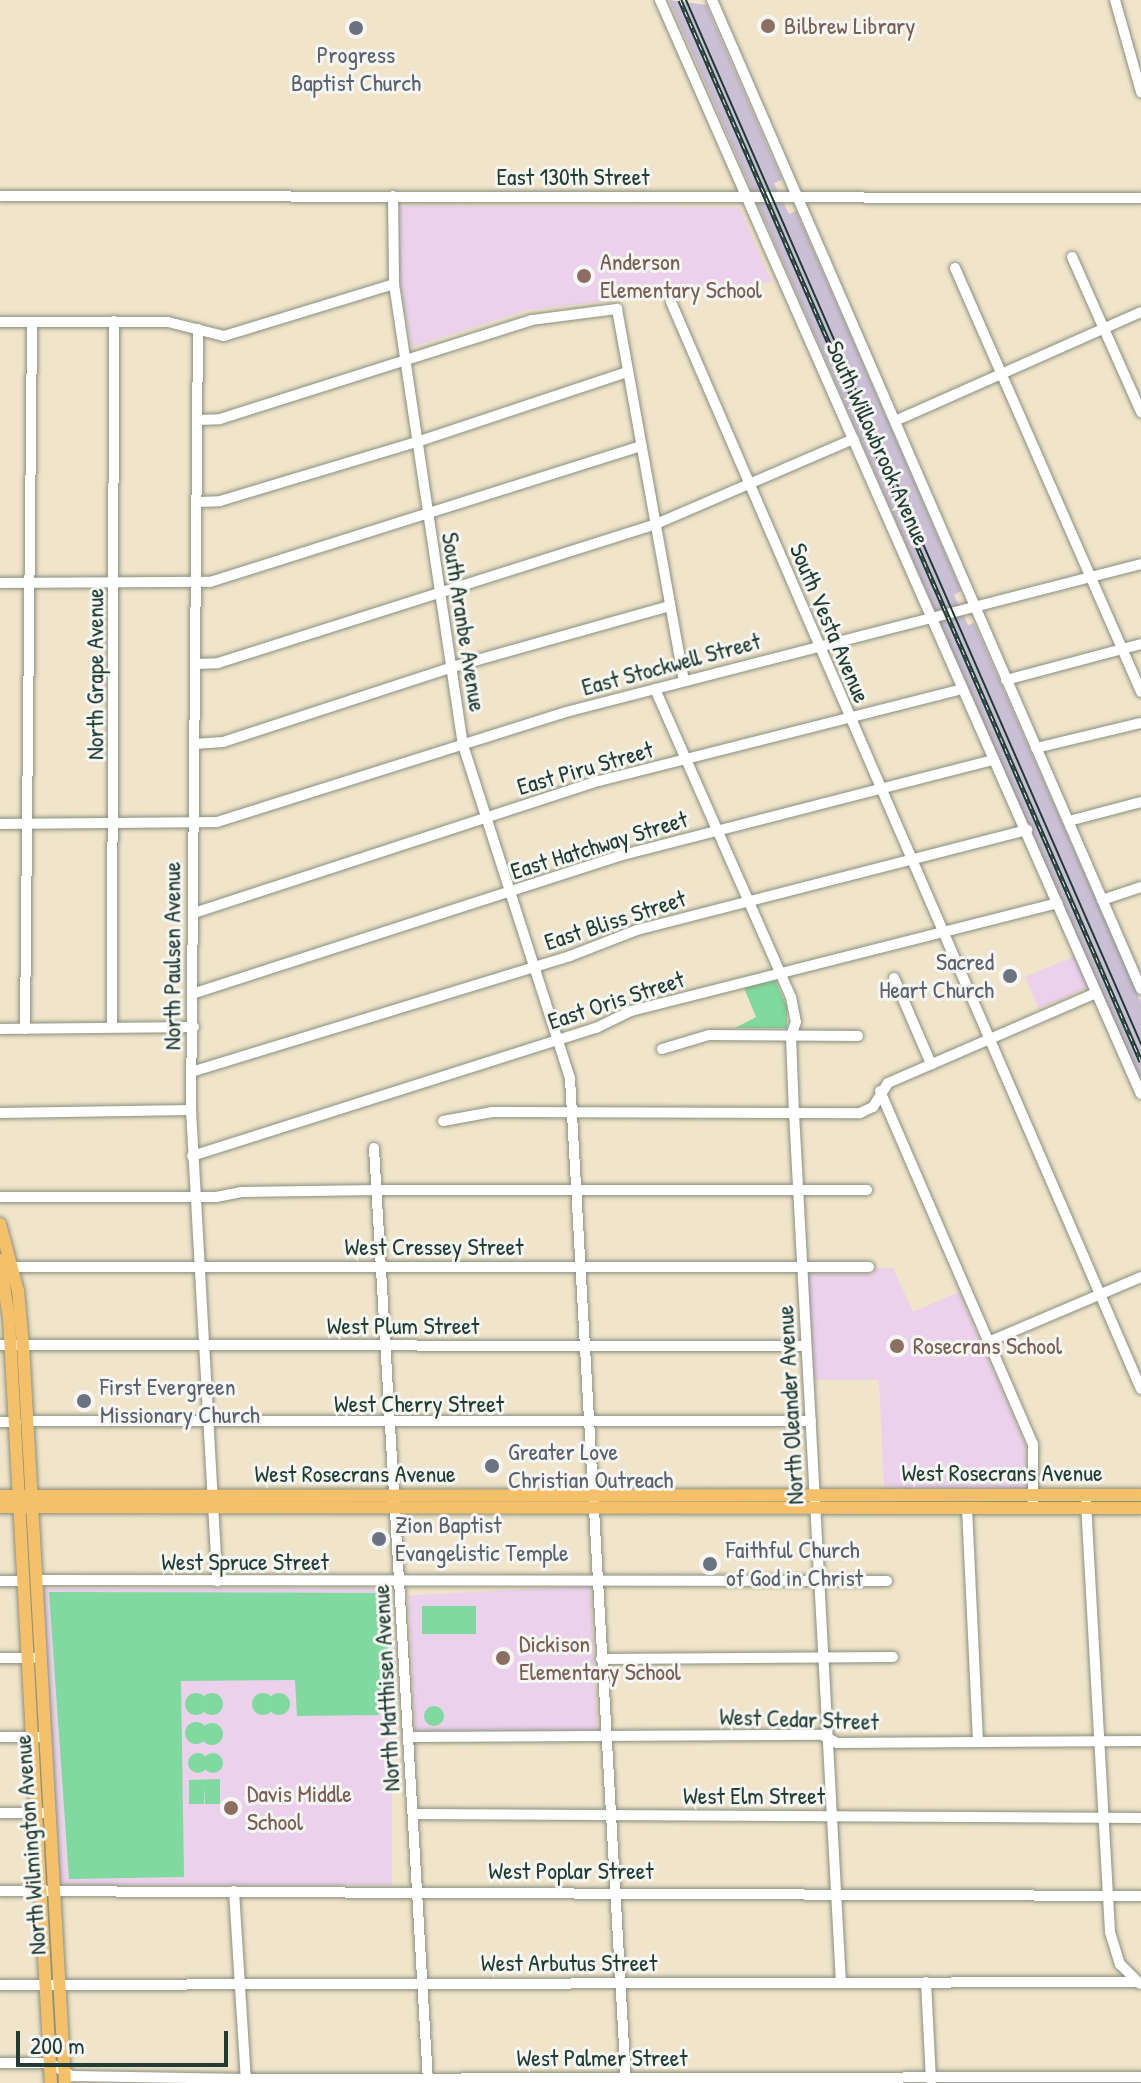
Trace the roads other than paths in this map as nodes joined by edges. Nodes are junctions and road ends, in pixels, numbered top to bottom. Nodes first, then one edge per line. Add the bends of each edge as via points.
1 (660, 0) edge
2 (712, 0) edge
3 (1115, 0) edge
4 (1141, 91) edge
5 (3, 196) edge
6 (393, 196) junction
7 (747, 197) junction
8 (798, 197) junction
9 (1141, 198) edge
10 (1072, 257) dead end
11 (955, 268) dead end
12 (394, 284) junction
13 (671, 302) dead end
14 (1141, 312) edge
15 (114, 321) junction
16 (0, 322) edge
17 (32, 322) junction
18 (198, 329) junction
19 (1104, 329) junction
20 (407, 360) junction
21 (628, 372) junction
22 (1001, 374) junction
23 (1141, 412) edge
24 (197, 420) junction
25 (895, 421) junction
26 (853, 439) junction
27 (417, 442) junction
28 (641, 446) junction
29 (749, 486) junction
30 (197, 502) junction
31 (428, 515) junction
32 (656, 524) junction
33 (1141, 564) edge
34 (1090, 577) junction
35 (196, 582) junction
36 (0, 583) edge
37 (32, 583) junction
38 (115, 583) junction
39 (438, 592) junction
40 (670, 606) junction
41 (976, 608) junction
42 (934, 618) junction
43 (1141, 644) edge
44 (818, 647) junction
45 (1124, 648) junction
46 (195, 664) junction
47 (451, 668) junction
48 (1006, 680) junction
49 (684, 681) junction
50 (655, 689) junction
51 (963, 689) junction
52 (1141, 692) edge
53 (849, 719) junction
54 (1141, 723) edge
55 (194, 744) junction
56 (463, 745) junction
57 (1036, 748) junction
58 (685, 760) junction
59 (994, 760) junction
60 (880, 789) junction
61 (1141, 802) edge
62 (487, 818) junction
63 (1069, 821) junction
64 (193, 822) junction
65 (114, 823) junction
66 (0, 824) edge
67 (30, 824) junction
68 (717, 830) junction
69 (1027, 830) junction
70 (910, 861) junction
71 (1141, 887) edge
72 (510, 893) junction
73 (1102, 900) junction
74 (748, 902) junction
75 (1058, 903) junction
76 (194, 913) junction
77 (941, 933) junction
78 (534, 967) junction
79 (779, 973) junction
80 (1138, 974) edge
81 (894, 978) dead end
82 (1141, 989) edge
83 (195, 993) junction
84 (1096, 993) junction
85 (112, 1027) junction
86 (194, 1027) junction
87 (0, 1029) edge
88 (25, 1029) junction
89 (791, 1036) junction
90 (858, 1036) dead end
91 (989, 1039) junction
92 (559, 1040) junction
93 (662, 1049) dead end
94 (931, 1064) junction
95 (191, 1072) junction
96 (880, 1091) junction
97 (1141, 1094) edge
98 (191, 1110) junction
99 (572, 1111) junction
100 (0, 1113) edge
101 (794, 1113) junction
102 (443, 1121) dead end
103 (374, 1148) dead end
104 (192, 1156) junction
105 (377, 1190) junction
106 (576, 1190) junction
107 (867, 1190) dead end
108 (798, 1191) junction
109 (195, 1196) junction
110 (0, 1197) edge
111 (0, 1224) edge
112 (4, 1265) edge
113 (381, 1267) junction
114 (580, 1267) junction
115 (803, 1267) junction
116 (869, 1267) dead end
117 (199, 1269) junction
118 (1141, 1277) edge
119 (1099, 1295) junction
120 (988, 1342) junction
121 (11, 1345) edge
122 (203, 1345) junction
123 (585, 1345) junction
124 (806, 1346) junction
125 (386, 1347) junction
126 (1141, 1389) edge
127 (811, 1421) junction
128 (0, 1422) edge
129 (22, 1422) junction
130 (209, 1423) junction
131 (589, 1423) junction
132 (390, 1425) junction
133 (1141, 1495) edge
134 (0, 1496) edge
135 (26, 1502) junction
136 (213, 1502) junction
137 (395, 1502) junction
138 (594, 1502) junction
139 (816, 1502) junction
140 (1034, 1502) junction
141 (1086, 1502) junction
142 (0, 1507) edge
143 (967, 1508) junction
144 (1141, 1508) edge
145 (0, 1581) edge
146 (29, 1581) junction
147 (217, 1581) junction
148 (597, 1581) junction
149 (819, 1581) junction
150 (887, 1581) dead end
151 (399, 1582) junction
152 (824, 1657) junction
153 (893, 1657) dead end
154 (0, 1658) edge
155 (26, 1658) junction
156 (40, 1658) junction
157 (601, 1659) junction
158 (606, 1736) junction
159 (0, 1737) edge
160 (30, 1737) junction
161 (45, 1737) junction
162 (408, 1737) junction
163 (828, 1738) junction
164 (978, 1741) junction
165 (1141, 1741) edge
166 (1099, 1742) junction
167 (0, 1813) edge
168 (34, 1813) junction
169 (49, 1813) junction
170 (413, 1814) junction
171 (833, 1814) junction
172 (610, 1815) junction
173 (1104, 1818) junction
174 (1141, 1818) edge
175 (40, 1890) junction
176 (55, 1890) junction
177 (0, 1891) edge
178 (234, 1891) junction
179 (417, 1891) junction
180 (614, 1891) junction
181 (837, 1893) junction
182 (1107, 1896) junction
183 (1141, 1896) edge
184 (926, 1982) junction
185 (620, 1983) junction
186 (841, 1983) junction
187 (1140, 1983) edge
188 (240, 1984) junction
189 (423, 1984) junction
190 (0, 1985) edge
191 (45, 1985) junction
192 (61, 1985) junction
193 (0, 2063) edge
194 (50, 2063) junction
195 (1141, 2077) edge
196 (65, 2078) edge
197 (931, 2080) edge
198 (246, 2081) edge
199 (428, 2081) edge
200 (626, 2081) edge
201 (51, 2083) edge

1 - 7 street, South Willowbrook Avenue
2 - 8 street, South Willowbrook Avenue
3 - 4 street
5 - 6 street, East 130th Street
6 - 7 street, East 130th Street
6 - 12 street, South Aranbe Avenue
7 - 8 street, East 130th Street
7 - 26 street, South Willowbrook Avenue
8 - 9 street, East 130th Street
8 - 25 street, South Willowbrook Avenue
10 - 19 street
11 - 22 street
12 - 18 street via 224,336
12 - 20 street, South Aranbe Avenue
13 - 29 street, South Vesta Avenue
14 - 19 street
15 - 17 street
15 - 18 street via 168,322
15 - 38 street, North Grape Avenue
16 - 17 street
17 - 37 street
18 - 24 street, North Paulsen Avenue
19 - 22 street
19 - 23 street
20 - 21 street via 532,320 617,309
20 - 24 street via 220,419
20 - 27 street, South Aranbe Avenue
21 - 27 street
21 - 28 street
22 - 25 street
22 - 34 street
24 - 30 street, North Paulsen Avenue
25 - 41 street, South Willowbrook Avenue
26 - 29 street
26 - 42 street, South Willowbrook Avenue
27 - 30 street via 220,501
27 - 31 street, South Aranbe Avenue
28 - 31 street
28 - 32 street
29 - 32 street
29 - 44 street, South Vesta Avenue
30 - 35 street, North Paulsen Avenue
31 - 35 street via 220,580
31 - 39 street, South Aranbe Avenue
32 - 39 street
32 - 40 street
33 - 34 street, East Stockwell Street
34 - 41 street, East Stockwell Street
34 - 45 street
35 - 38 street
35 - 46 street, North Paulsen Avenue
36 - 37 street
37 - 38 street
37 - 67 street
38 - 65 street, North Grape Avenue
39 - 46 street via 218,663
39 - 47 street, South Aranbe Avenue
40 - 47 street
40 - 49 street
41 - 42 street, East Stockwell Street
41 - 48 street, South Willowbrook Avenue
42 - 44 street, East Stockwell Street
42 - 51 street, South Willowbrook Avenue
43 - 45 street
44 - 49 street, East Stockwell Street
44 - 53 street, South Vesta Avenue
45 - 48 street
45 - 52 street
46 - 55 street, North Paulsen Avenue
47 - 55 street via 223,742
47 - 56 street, South Aranbe Avenue
48 - 57 street, South Willowbrook Avenue
49 - 50 street, East Stockwell Street
50 - 56 street, East Stockwell Street
50 - 58 street, North Oleander Avenue
51 - 53 street, East Piru Street
51 - 59 street, South Willowbrook Avenue
53 - 58 street, East Piru Street
53 - 60 street, South Vesta Avenue
54 - 57 street
55 - 64 street, North Paulsen Avenue
56 - 62 street, South Aranbe Avenue
56 - 64 street, East Stockwell Street via 217,822
57 - 63 street, South Willowbrook Avenue
58 - 62 street, East Piru Street
58 - 68 street, North Oleander Avenue
59 - 60 street, East Hatchway Street
59 - 69 street, South Willowbrook Avenue
60 - 68 street, East Hatchway Street
60 - 70 street, South Vesta Avenue
61 - 63 street
62 - 72 street, South Aranbe Avenue
62 - 76 street, East Piru Street
63 - 73 street, South Willowbrook Avenue
64 - 65 street, East Stockwell Street
64 - 76 street, North Paulsen Avenue
65 - 67 street, East Stockwell Street
65 - 85 street, North Grape Avenue
66 - 67 street, East Stockwell Street
67 - 88 street
68 - 72 street, East Hatchway Street
68 - 74 street, North Oleander Avenue
69 - 70 street, East Bliss Street
69 - 75 street, South Willowbrook Avenue
70 - 74 street, East Bliss Street
70 - 77 street, South Vesta Avenue
71 - 73 street
72 - 78 street, South Aranbe Avenue
72 - 83 street, East Hatchway Street
73 - 80 street, South Willowbrook Avenue
74 - 78 street, East Bliss Street via 637,930
74 - 79 street, North Oleander Avenue
75 - 77 street, East Oris Street
75 - 84 street, South Willowbrook Avenue
76 - 83 street, North Paulsen Avenue
77 - 79 street, East Oris Street
77 - 91 street, South Vesta Avenue
78 - 92 street, South Aranbe Avenue
78 - 95 street, East Bliss Street
79 - 89 street, North Oleander Avenue via 793,1008
79 - 92 street, East Oris Street via 631,1011
80 - 82 street, South Willowbrook Avenue
81 - 94 street
83 - 86 street, North Paulsen Avenue
84 - 91 street
84 - 97 street, South Willowbrook Avenue
85 - 86 street
85 - 88 street
86 - 95 street, North Paulsen Avenue
87 - 88 street
89 - 90 street
89 - 93 street via 709,1035
89 - 101 street, North Oleander Avenue
91 - 94 street
91 - 119 street, South Vesta Avenue
92 - 99 street, South Aranbe Avenue
92 - 104 street, East Oris Street
94 - 96 street
95 - 98 street, North Paulsen Avenue
96 - 101 street via 867,1111
96 - 120 street
98 - 100 street
98 - 104 street, North Paulsen Avenue
99 - 101 street
99 - 102 street via 474,1113
99 - 106 street, South Aranbe Avenue
101 - 108 street, North Oleander Avenue
103 - 105 street, North Matthisen Avenue
104 - 109 street, North Paulsen Avenue
105 - 106 street
105 - 109 street
105 - 113 street, North Matthisen Avenue
106 - 108 street
106 - 114 street, South Aranbe Avenue
107 - 108 street
108 - 115 street, North Oleander Avenue
109 - 110 street
109 - 117 street, North Paulsen Avenue
111 - 112 main road, North Wilmington Avenue
112 - 117 street, West Cressey Street
112 - 121 main road, North Wilmington Avenue
113 - 114 street, West Cressey Street
113 - 117 street, West Cressey Street
113 - 125 street, North Matthisen Avenue
114 - 115 street, West Cressey Street
114 - 123 street, South Aranbe Avenue
115 - 116 street, West Cressey Street
115 - 124 street, North Oleander Avenue
117 - 122 street, North Paulsen Avenue
118 - 119 street
119 - 120 street
119 - 126 street, South Vesta Avenue
120 - 140 street via 1033,1444
121 - 122 street, West Plum Street
121 - 129 main road, North Wilmington Avenue
122 - 125 street, West Plum Street
122 - 130 street, North Paulsen Avenue
123 - 124 street, West Plum Street
123 - 125 street, West Plum Street
123 - 131 street, South Aranbe Avenue
124 - 127 street, North Oleander Avenue
125 - 132 street, North Matthisen Avenue
127 - 131 street, West Cherry Street
127 - 139 street, North Oleander Avenue
128 - 129 street, West Cherry Street
129 - 130 street, West Cherry Street
129 - 135 main road, North Wilmington Avenue
130 - 132 street, West Cherry Street
130 - 136 street, North Paulsen Avenue
131 - 132 street, West Cherry Street
131 - 138 street, South Aranbe Avenue
132 - 137 street, North Matthisen Avenue
133 - 141 main road, West Rosecrans Avenue
134 - 135 main road, West Rosecrans Avenue
135 - 136 main road, West Rosecrans Avenue
135 - 142 main road, West Rosecrans Avenue
135 - 146 main road, North Wilmington Avenue
136 - 137 main road, West Rosecrans Avenue
136 - 147 street, North Paulsen Avenue
137 - 138 main road, West Rosecrans Avenue
137 - 151 street, North Matthisen Avenue
138 - 139 main road, West Rosecrans Avenue
138 - 148 street, South Aranbe Avenue
139 - 140 main road, West Rosecrans Avenue
139 - 143 main road, West Rosecrans Avenue
139 - 149 street, North Oleander Avenue
140 - 141 main road, West Rosecrans Avenue
140 - 143 main road, West Rosecrans Avenue
141 - 144 main road, West Rosecrans Avenue
141 - 166 street
143 - 164 street
145 - 146 street, West Spruce Street
146 - 147 street, West Spruce Street
146 - 155 main road, North Wilmington Avenue
146 - 156 main road, North Wilmington Avenue
147 - 151 street, West Spruce Street
148 - 149 street, West Spruce Street
148 - 151 street, West Spruce Street
148 - 157 street, South Aranbe Avenue
149 - 150 street, West Spruce Street
149 - 152 street, North Oleander Avenue
151 - 162 street, North Matthisen Avenue
152 - 153 street
152 - 157 street
152 - 163 street, North Oleander Avenue
154 - 155 street
155 - 156 street
155 - 160 main road, North Wilmington Avenue
156 - 161 main road, North Wilmington Avenue
157 - 158 street
158 - 162 street, West Cedar Street
158 - 163 street, West Cedar Street
158 - 172 street
159 - 160 street
160 - 161 street
160 - 168 main road, North Wilmington Avenue
161 - 169 main road, North Wilmington Avenue
162 - 170 street, North Matthisen Avenue
163 - 164 street, West Cedar Street via 837,1743
163 - 171 street, North Oleander Avenue
164 - 166 street, West Cedar Street
165 - 166 street, West Cedar Street
166 - 173 street
167 - 168 street
168 - 169 street
168 - 175 main road, North Wilmington Avenue
169 - 176 main road, North Wilmington Avenue
170 - 172 street, West Elm Street
170 - 179 street, North Matthisen Avenue
171 - 172 street, West Elm Street
171 - 173 street, West Elm Street via 842,1820
171 - 181 street, North Oleander Avenue
172 - 180 street
173 - 174 street, West Elm Street
173 - 182 street
175 - 176 street, West Poplar Street
175 - 177 street, West Poplar Street
175 - 191 main road, North Wilmington Avenue
176 - 178 street, West Poplar Street
176 - 192 main road, North Wilmington Avenue
178 - 179 street, West Poplar Street
178 - 188 street
179 - 180 street, West Poplar Street
179 - 189 street, North Matthisen Avenue
180 - 181 street, West Poplar Street
180 - 185 street
181 - 182 street, West Poplar Street
181 - 186 street, North Oleander Avenue
182 - 183 street, West Poplar Street
182 - 187 street via 1111,1944 1120,1964
184 - 186 street, West Arbutus Street
184 - 187 street, West Arbutus Street
184 - 197 street
185 - 186 street, West Arbutus Street
185 - 189 street, West Arbutus Street
185 - 200 street
188 - 189 street, West Arbutus Street
188 - 192 street, West Arbutus Street
188 - 198 street
189 - 199 street, North Matthisen Avenue
190 - 191 street, West Arbutus Street
191 - 192 street, West Arbutus Street
191 - 194 main road, North Wilmington Avenue
192 - 196 main road, North Wilmington Avenue
193 - 194 street
194 - 196 street
194 - 201 main road, North Wilmington Avenue
195 - 197 street, West Palmer Street
196 - 198 street, West Palmer Street
197 - 200 street, West Palmer Street
198 - 199 street, West Palmer Street
199 - 200 street, West Palmer Street

